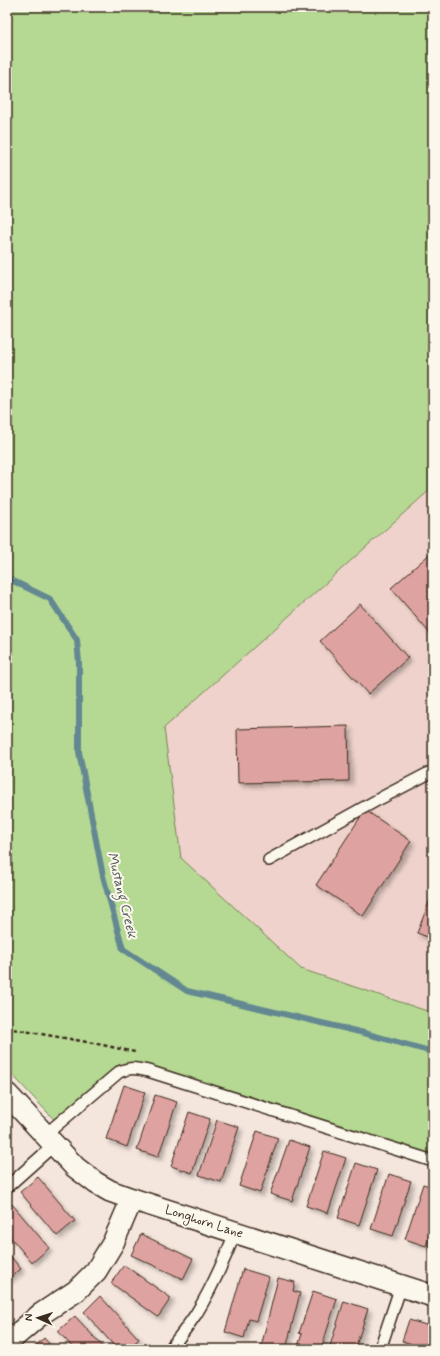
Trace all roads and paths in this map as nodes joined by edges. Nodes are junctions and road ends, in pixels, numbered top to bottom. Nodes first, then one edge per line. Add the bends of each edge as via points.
1 (433, 771) edge
2 (269, 860) dead end
3 (7, 1094) edge
4 (49, 1140) junction
5 (433, 1161) edge
6 (7, 1187) edge
7 (132, 1199) junction
8 (235, 1232) junction
9 (401, 1286) junction
10 (433, 1296) edge
11 (7, 1343) edge
12 (170, 1349) edge
13 (380, 1349) edge

1 - 2 lane
3 - 4 street, Longhorn Lane
4 - 5 lane via 119,1072 128,1068 156,1073
4 - 6 lane
4 - 7 street, Longhorn Lane via 90,1179
7 - 8 street, Longhorn Lane
7 - 11 street via 113,1243 96,1270 76,1291 41,1314
8 - 9 street, Longhorn Lane
8 - 12 lane via 208,1293
9 - 10 street, Longhorn Lane
9 - 13 lane

